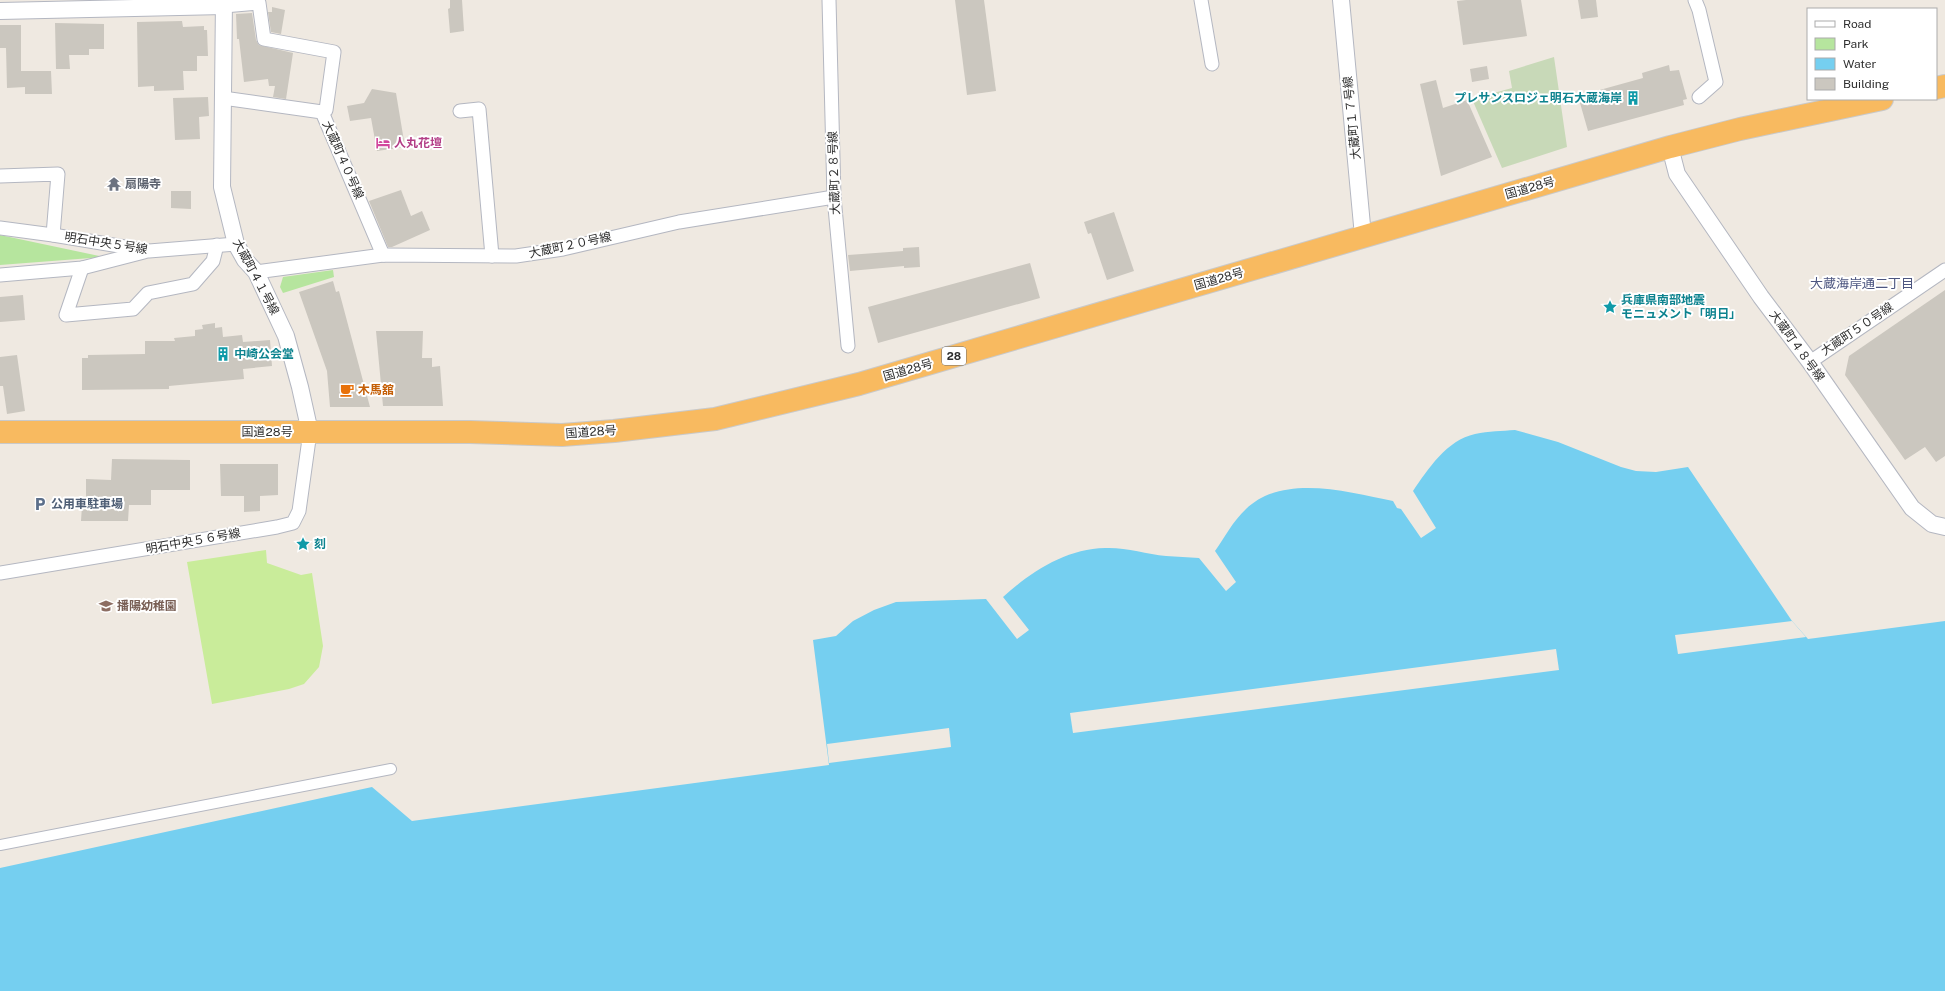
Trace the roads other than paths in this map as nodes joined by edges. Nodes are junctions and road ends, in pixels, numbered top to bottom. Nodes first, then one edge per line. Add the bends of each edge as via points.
1 (829, 0) edge
2 (1201, 0) edge
3 (1341, 0) edge
4 (1695, 0) edge
5 (224, 3) edge
6 (0, 11) edge
7 (1212, 64) dead end
8 (1699, 97) dead end
9 (223, 98) junction
10 (1877, 100) edge
11 (460, 111) dead end
12 (322, 112) junction
13 (1670, 147) junction
14 (0, 176) edge
15 (834, 197) junction
16 (0, 228) edge
17 (53, 235) junction
18 (1363, 236) junction
19 (236, 244) junction
20 (217, 245) junction
21 (149, 251) junction
22 (383, 255) junction
23 (492, 256) junction
24 (82, 268) junction
25 (1945, 270) edge
26 (256, 272) junction
27 (0, 275) edge
28 (848, 346) dead end
29 (1810, 362) junction
30 (0, 432) edge
31 (310, 432) junction
32 (1945, 527) edge
33 (0, 573) edge
34 (391, 769) dead end
35 (0, 845) edge

1 - 15 street, 大蔵町２８号線
2 - 7 street
3 - 18 street, 大蔵町１７号線
4 - 8 street via 1716,82
5 - 6 street
5 - 9 street, 大蔵町４１号線
5 - 12 street via 259,3 264,40 334,52 326,110
9 - 12 street, 大蔵町４０号線
9 - 19 street, 大蔵町４１号線 via 222,187
10 - 13 highway, 国道28号 / 28 via 1740,129
11 - 23 street via 479,109
12 - 22 street, 大蔵町４０号線
13 - 18 highway, 国道28号 / 28
13 - 29 street, 大蔵町４８号線 via 1677,174 1761,297
14 - 17 street via 58,174
15 - 23 street, 大蔵町２０号線 via 679,222 564,249 516,256
15 - 28 street, 大蔵町２８号線
16 - 17 street, 明石中央５号線
17 - 21 street, 明石中央５号線
18 - 31 highway, 国道28号 / 28 via 867,382 715,419 562,435
19 - 20 street, 明石中央５号線
19 - 26 street, 大蔵町４１号線
20 - 21 street, 明石中央５号線
20 - 24 street via 213,261 193,284 148,293 133,309 66,315
21 - 24 street
22 - 23 street, 大蔵町２０号線
22 - 26 street, 大蔵町２０号線
24 - 27 street
25 - 29 street, 大蔵町５０号線
26 - 31 street, 大蔵町４１号線 via 286,336
29 - 32 street, 大蔵町４８号線 via 1912,508 1932,524
30 - 31 highway, 国道28号 / 28
31 - 33 street, 明石中央５６号線 via 299,511 293,523
34 - 35 street

